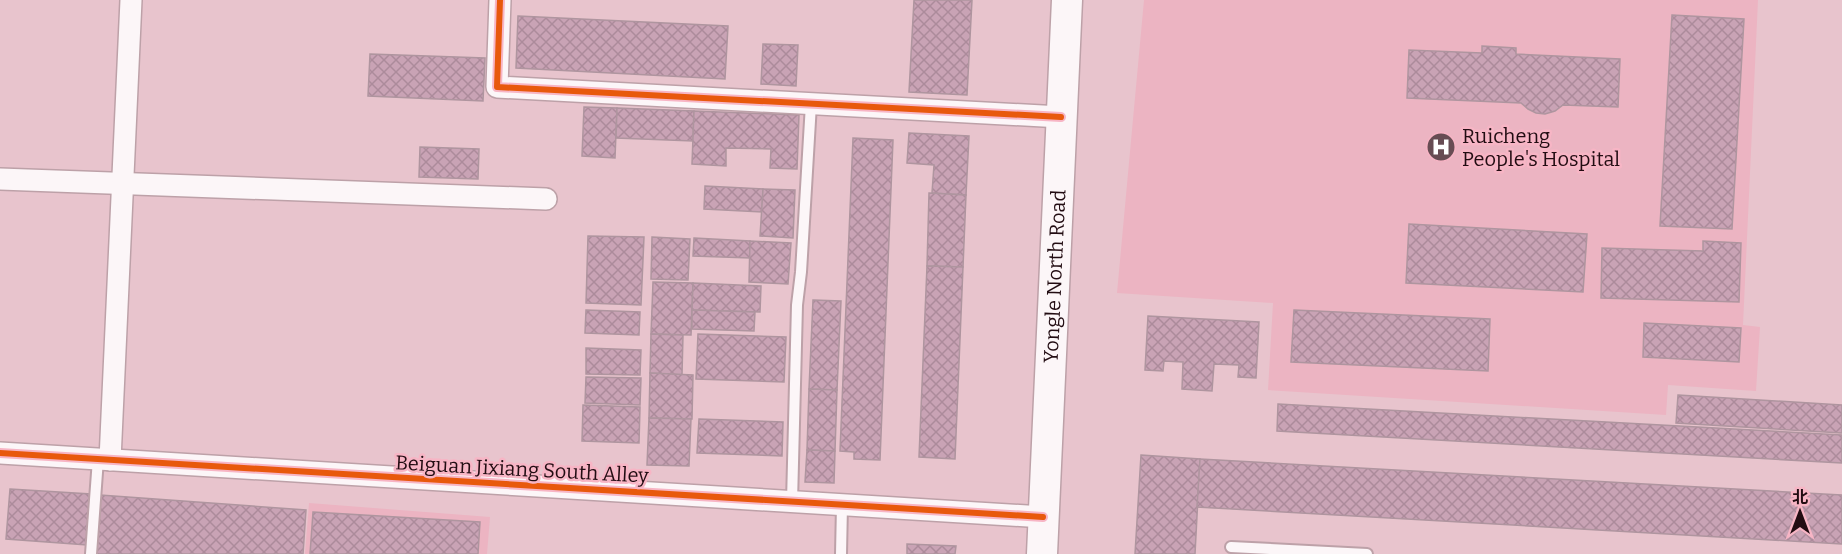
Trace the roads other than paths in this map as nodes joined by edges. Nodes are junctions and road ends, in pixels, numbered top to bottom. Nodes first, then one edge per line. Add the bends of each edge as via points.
1 (131, 0) edge
2 (500, 0) edge
3 (1067, 0) edge
4 (811, 104) junction
5 (1061, 117) junction
6 (0, 179) edge
7 (123, 183) junction
8 (546, 199) dead end
9 (0, 453) edge
10 (104, 460) junction
11 (792, 502) junction
12 (842, 505) junction
13 (1043, 517) junction
14 (1231, 546) dead end
15 (91, 554) edge
16 (841, 554) edge
17 (1042, 554) edge
18 (1367, 554) edge

1 - 7 street
2 - 4 street via 497,87
3 - 5 main road, Yongle North Road
4 - 5 street
4 - 11 lane via 797,305
5 - 13 main road, Yongle North Road
6 - 7 street
7 - 8 street
7 - 10 street
9 - 10 street, Beiguan Jixiang South Alley
10 - 11 street, Beiguan Jixiang South Alley
10 - 15 lane
11 - 12 street, Beiguan Jixiang South Alley
12 - 13 street, Beiguan Jixiang South Alley
12 - 16 lane
13 - 17 main road, Yongle North Road
14 - 18 lane

